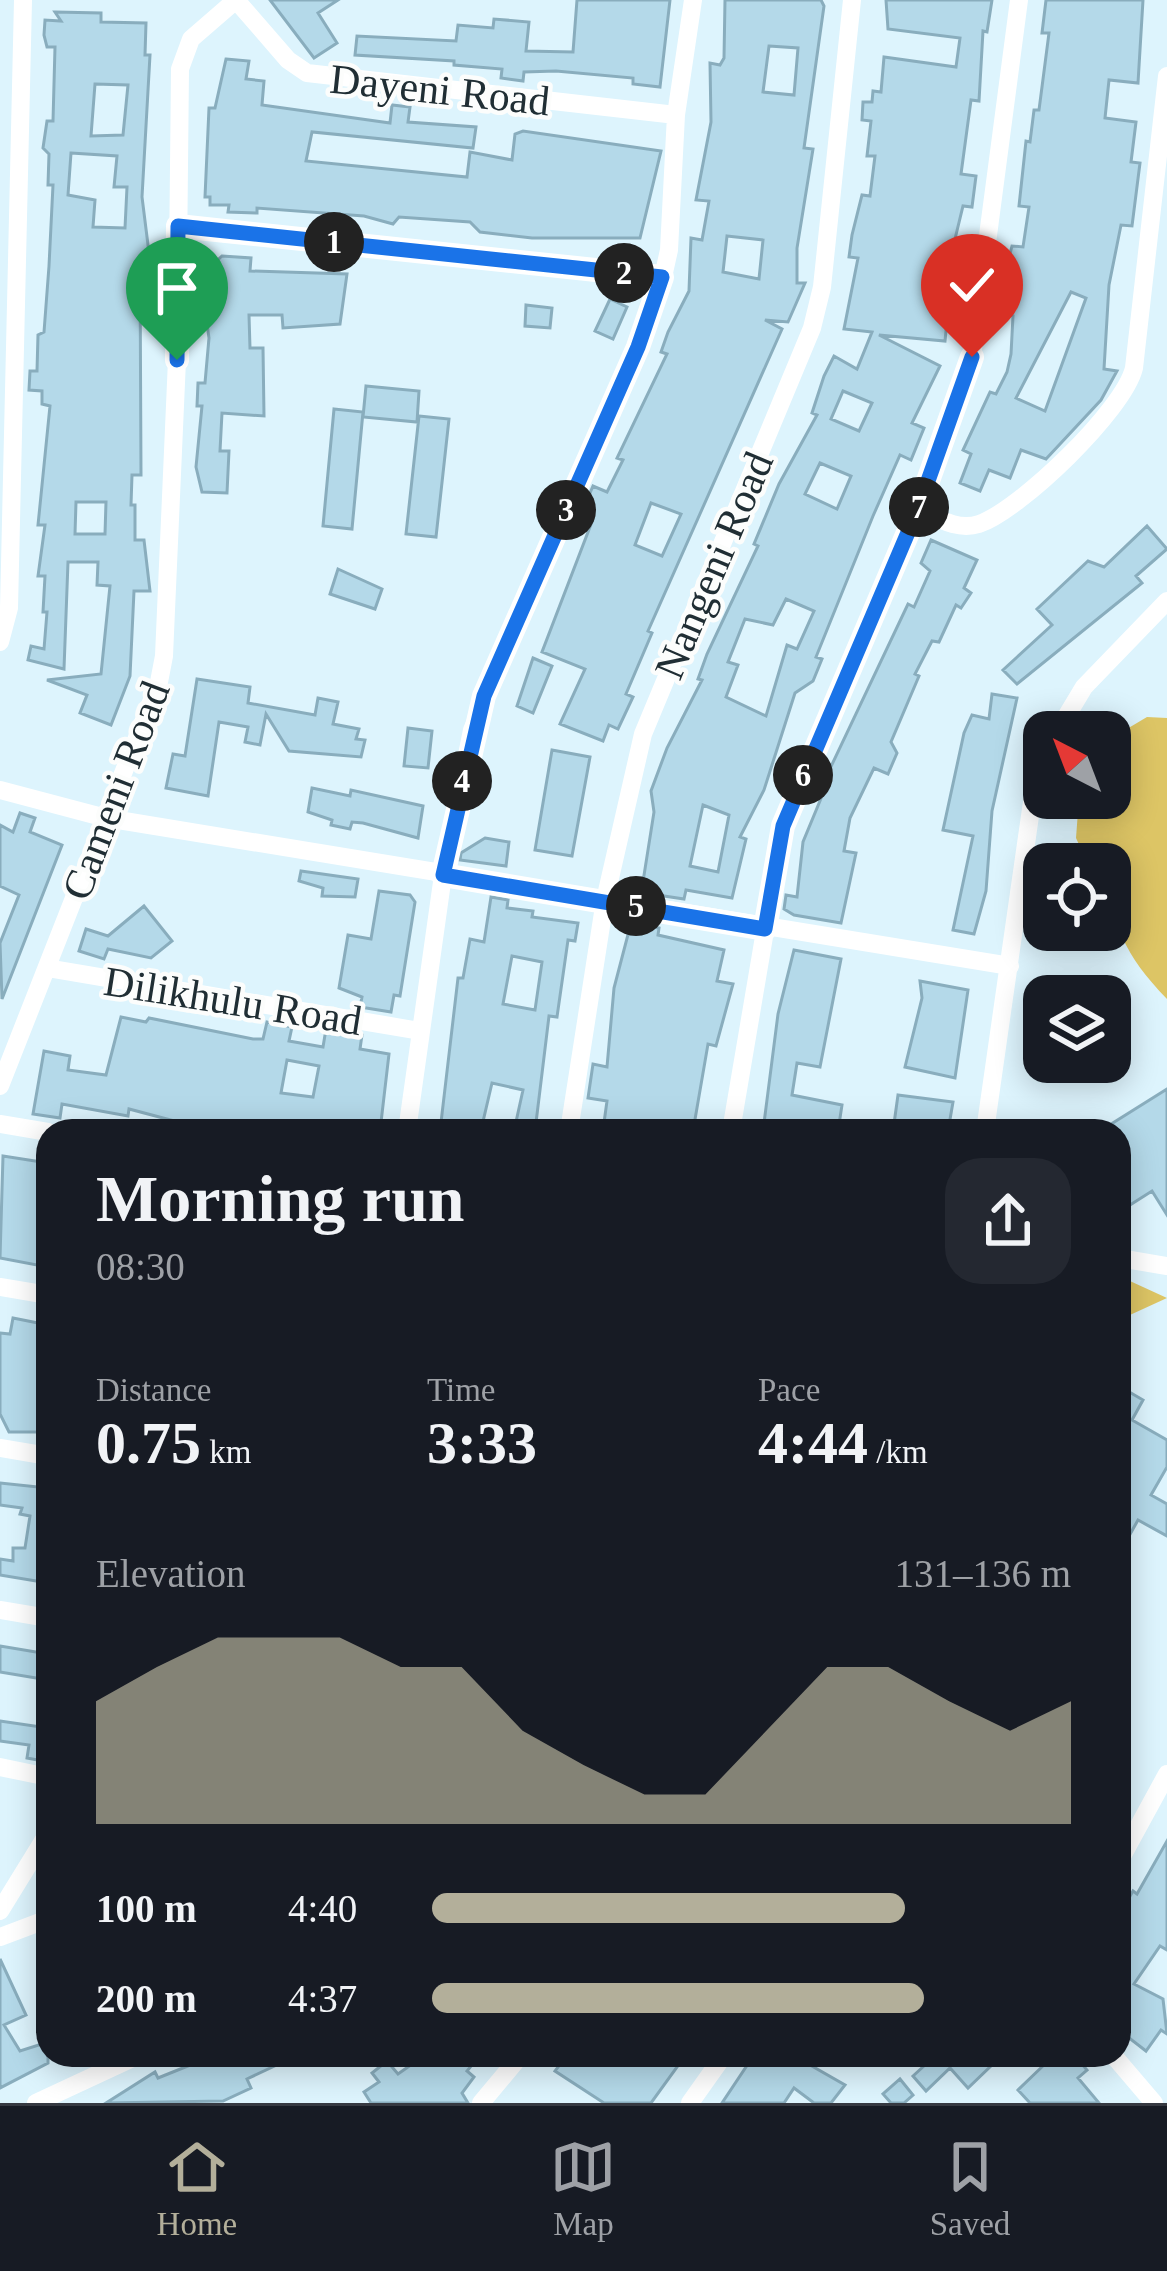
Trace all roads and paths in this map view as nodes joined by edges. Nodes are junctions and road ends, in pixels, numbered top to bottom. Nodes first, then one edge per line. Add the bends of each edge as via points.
1 (22, 0) edge
2 (236, 0) edge
3 (693, 0) edge
4 (853, 0) edge
5 (1018, 0) edge
6 (1167, 76) edge
7 (676, 115) junction
8 (178, 226) junction
9 (662, 277) junction
10 (918, 509) junction
11 (1167, 601) edge
12 (0, 642) edge
13 (1070, 711) edge
14 (0, 790) edge
15 (106, 818) junction
16 (1030, 819) edge
17 (443, 875) junction
18 (605, 900) junction
19 (765, 929) junction
20 (1010, 966) junction
21 (47, 968) junction
22 (419, 1030) junction
23 (0, 1086) edge
24 (408, 1119) edge
25 (571, 1119) edge
26 (733, 1119) edge
27 (987, 1119) edge
28 (0, 1124) edge
29 (36, 1130) edge
30 (1131, 1260) edge
31 (1167, 1267) edge
32 (0, 1287) edge
33 (36, 1293) edge
34 (0, 1448) edge
35 (36, 1454) edge
36 (0, 1610) edge
37 (36, 1616) edge
38 (0, 1767) edge
39 (36, 1774) edge
40 (1167, 1774) edge
41 (1131, 1840) edge
42 (36, 1852) edge
43 (0, 1911) edge
44 (36, 1924) edge
45 (0, 1937) edge
46 (114, 2067) edge
47 (511, 2067) edge
48 (716, 2067) edge
49 (1124, 2067) edge
50 (1167, 2091) edge
51 (35, 2103) edge
52 (481, 2103) edge
53 (690, 2103) edge
54 (1157, 2103) edge

1 - 12 street via 9,608
2 - 7 street, Dayeni Road via 307,74
2 - 8 street, Cameni Road via 184,53
3 - 7 street
4 - 18 street, Nangeni Road via 812,328 643,734
5 - 10 street via 972,357
6 - 10 street via 1126,394 1003,511 957,527
7 - 9 street
8 - 9 street
8 - 15 street, Cameni Road via 167,636 159,682
9 - 17 street via 484,696
10 - 19 street via 783,826
11 - 13 street
14 - 15 street
15 - 17 street
15 - 21 street, Cameni Road
16 - 20 street
17 - 18 street
17 - 22 street
18 - 19 street
18 - 25 street, Nangeni Road
19 - 20 street
19 - 26 street
20 - 27 street
21 - 22 street, Dilikhulu Road
21 - 23 street, Cameni Road
22 - 24 street
28 - 29 street
30 - 31 street
32 - 33 street
34 - 35 street
36 - 37 street
38 - 39 street
40 - 41 street
42 - 43 street
44 - 45 street
46 - 51 street
47 - 52 street
48 - 53 street
49 - 54 street
50 - 54 street

